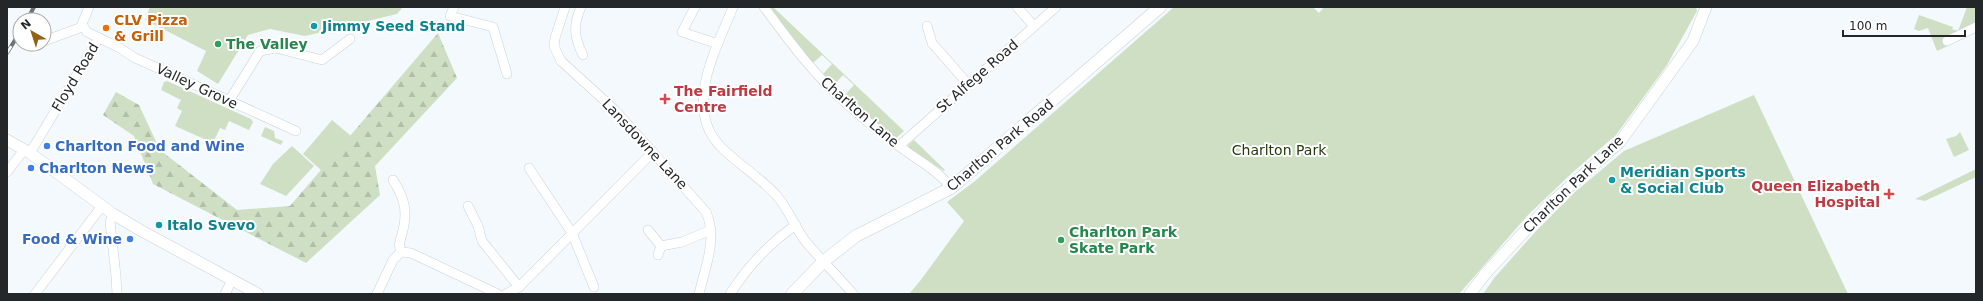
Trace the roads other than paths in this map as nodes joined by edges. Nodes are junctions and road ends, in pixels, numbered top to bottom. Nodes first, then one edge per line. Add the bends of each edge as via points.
1 (89, 7) edge
2 (454, 7) edge
3 (565, 7) edge
4 (581, 7) edge
5 (695, 7) edge
6 (733, 7) edge
7 (764, 7) edge
8 (1017, 7) edge
9 (1056, 7) edge
10 (1160, 7) edge
11 (1706, 7) edge
12 (927, 26) dead end
13 (1034, 26) junction
14 (82, 27) junction
15 (1976, 27) edge
16 (52, 38) edge
17 (99, 38) junction
18 (350, 39) dead end
19 (1947, 41) dead end
20 (718, 44) junction
21 (583, 55) dead end
22 (507, 74) dead end
23 (968, 84) junction
24 (230, 101) junction
25 (296, 132) dead end
26 (7, 140) edge
27 (899, 146) junction
28 (27, 152) junction
29 (653, 152) junction
30 (529, 168) dead end
31 (7, 172) edge
32 (393, 180) dead end
33 (951, 188) junction
34 (102, 206) junction
35 (468, 206) dead end
36 (113, 214) junction
37 (796, 225) junction
38 (648, 230) dead end
39 (711, 230) junction
40 (572, 233) junction
41 (661, 246) junction
42 (400, 252) junction
43 (658, 255) dead end
44 (824, 261) junction
45 (232, 280) junction
46 (519, 287) junction
47 (594, 287) dead end
48 (35, 294) edge
49 (117, 294) edge
50 (225, 294) edge
51 (258, 294) edge
52 (377, 294) edge
53 (498, 294) edge
54 (506, 294) edge
55 (699, 294) edge
56 (730, 294) edge
57 (792, 294) edge
58 (853, 294) edge
59 (1470, 294) edge

1 - 14 street, Floyd Road
2 - 22 street via 450,16 492,27
3 - 29 street, Lansdowne Lane via 554,38 561,61 615,110
4 - 21 street via 574,29
5 - 20 street via 682,32
6 - 20 street
7 - 27 street, Charlton Lane via 814,71 846,104
8 - 13 street
9 - 13 street, St Alfege Road
10 - 33 main road, Charlton Park Road
11 - 59 street, Charlton Park Lane via 1696,37 1620,142 1550,204 1485,274
12 - 23 street via 932,43
13 - 23 street, St Alfege Road
14 - 16 street
14 - 17 street, Floyd Road
15 - 19 street
17 - 24 street, Valley Grove via 133,57
17 - 28 street, Floyd Road
18 - 24 street via 322,60 276,48 260,51
20 - 37 street via 703,94 707,128 722,149 777,196
23 - 27 street, St Alfege Road
24 - 25 street, Valley Grove
26 - 28 street
27 - 33 street, Charlton Lane via 941,175
28 - 31 street, Floyd Road
28 - 34 street
29 - 39 street, Lansdowne Lane via 702,205
29 - 40 street
30 - 40 street
32 - 42 street via 405,201 402,234 398,244
33 - 44 main road, Charlton Park Road via 870,227
34 - 36 street
34 - 48 street
35 - 46 street via 482,241
36 - 45 street
36 - 49 street via 110,222
37 - 44 street via 806,242
37 - 56 street via 756,257
38 - 41 street
39 - 41 street via 682,242
39 - 55 street, Lansdowne Lane via 710,247
40 - 46 street
40 - 47 street
41 - 43 street
42 - 52 street via 393,260
42 - 53 street via 411,253
44 - 57 main road, Charlton Park Road
44 - 58 street
45 - 50 street
45 - 51 street
46 - 54 street

